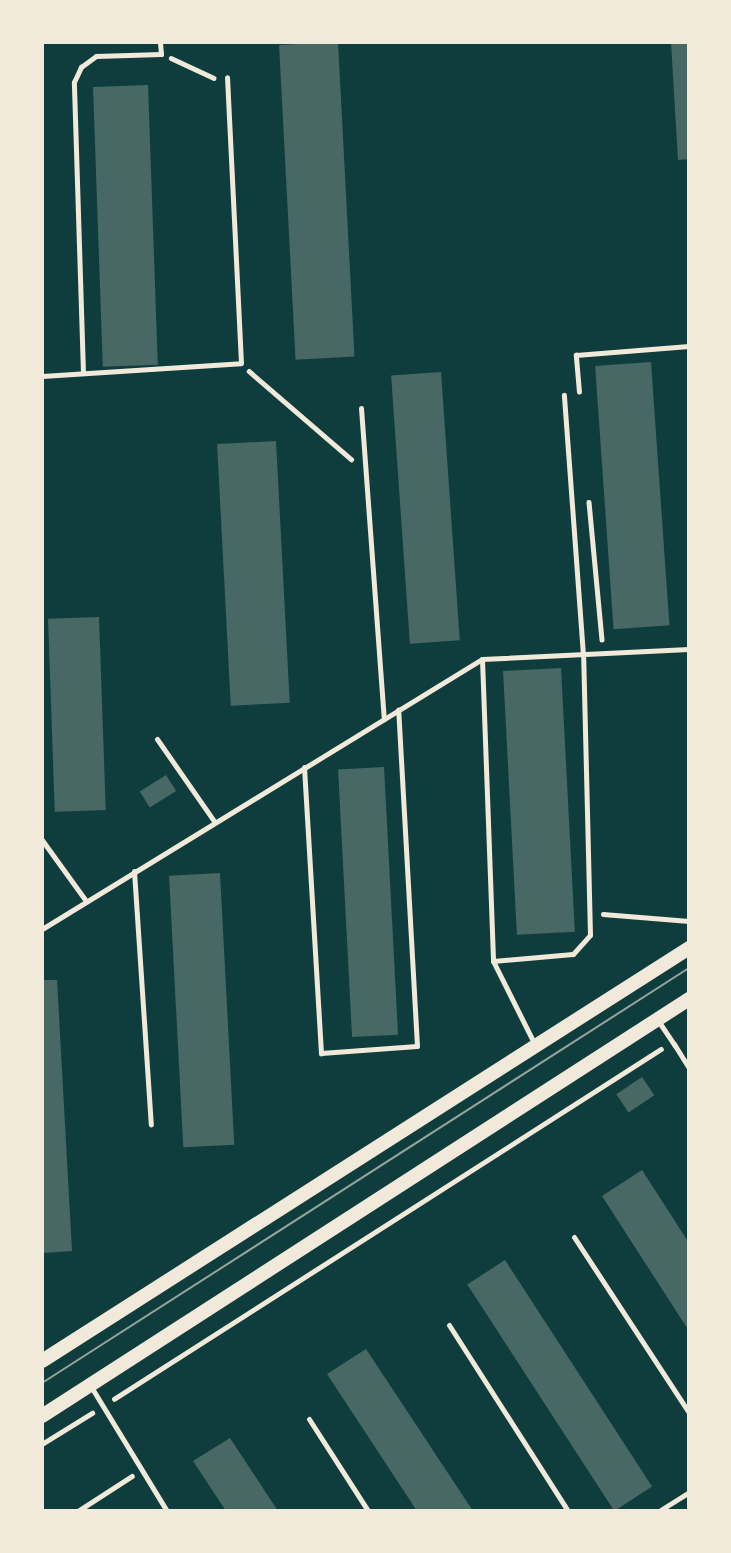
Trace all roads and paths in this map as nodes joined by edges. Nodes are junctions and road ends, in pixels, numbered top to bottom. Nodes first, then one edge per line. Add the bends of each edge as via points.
1 (160, 42) edge
2 (161, 54) junction
3 (227, 80) joint
4 (689, 346) edge
5 (240, 363) junction
6 (83, 373) junction
7 (42, 376) edge
8 (564, 395) dead end
9 (580, 396) dead end
10 (361, 408) dead end
11 (365, 471) junction
12 (588, 491) dead end
13 (689, 649) edge
14 (603, 654) junction
15 (583, 655) junction
16 (482, 659) junction
17 (398, 709) junction
18 (384, 719) junction
19 (157, 739) dead end
20 (304, 767) junction
21 (214, 821) junction
22 (42, 840) edge
23 (134, 871) junction
24 (86, 901) junction
25 (592, 913) junction
26 (689, 921) edge
27 (42, 929) edge
28 (689, 948) edge
29 (493, 961) junction
30 (689, 999) edge
31 (657, 1020) junction
32 (674, 1044) junction
33 (535, 1045) junction
34 (689, 1068) edge
35 (151, 1124) dead end
36 (574, 1237) dead end
37 (449, 1325) dead end
38 (42, 1361) edge
39 (90, 1385) junction
40 (103, 1406) junction
41 (689, 1413) edge
42 (42, 1416) edge
43 (309, 1419) dead end
44 (42, 1444) edge
45 (141, 1470) junction
46 (689, 1492) edge
47 (671, 1504) junction
48 (78, 1511) edge
49 (167, 1511) edge
50 (368, 1511) edge
51 (568, 1511) edge
52 (659, 1511) edge
53 (676, 1511) edge

1 - 2 lane
2 - 3 path
2 - 6 lane via 96,55 81,67 74,82
3 - 5 lane
4 - 9 path via 576,355
5 - 6 lane
5 - 11 path
6 - 7 lane
8 - 15 lane
10 - 11 lane
11 - 18 lane
12 - 14 path
13 - 14 lane
14 - 15 lane
15 - 16 lane
15 - 25 lane
16 - 17 lane
16 - 29 lane
17 - 18 lane
17 - 20 lane via 417,1046 321,1053
18 - 20 lane
19 - 21 lane
20 - 21 lane
21 - 23 lane
22 - 24 lane
23 - 24 lane
23 - 35 lane
24 - 27 lane
25 - 26 path
25 - 29 lane via 590,935 573,954
28 - 33 main road
29 - 33 lane
30 - 31 main road
31 - 32 lane
31 - 39 main road
32 - 34 lane
32 - 40 path
33 - 38 main road
36 - 41 lane
37 - 51 lane
39 - 40 lane
39 - 42 main road
40 - 44 path
40 - 45 lane
43 - 50 lane
45 - 48 path
45 - 49 lane
46 - 47 lane
47 - 52 lane
47 - 53 lane

